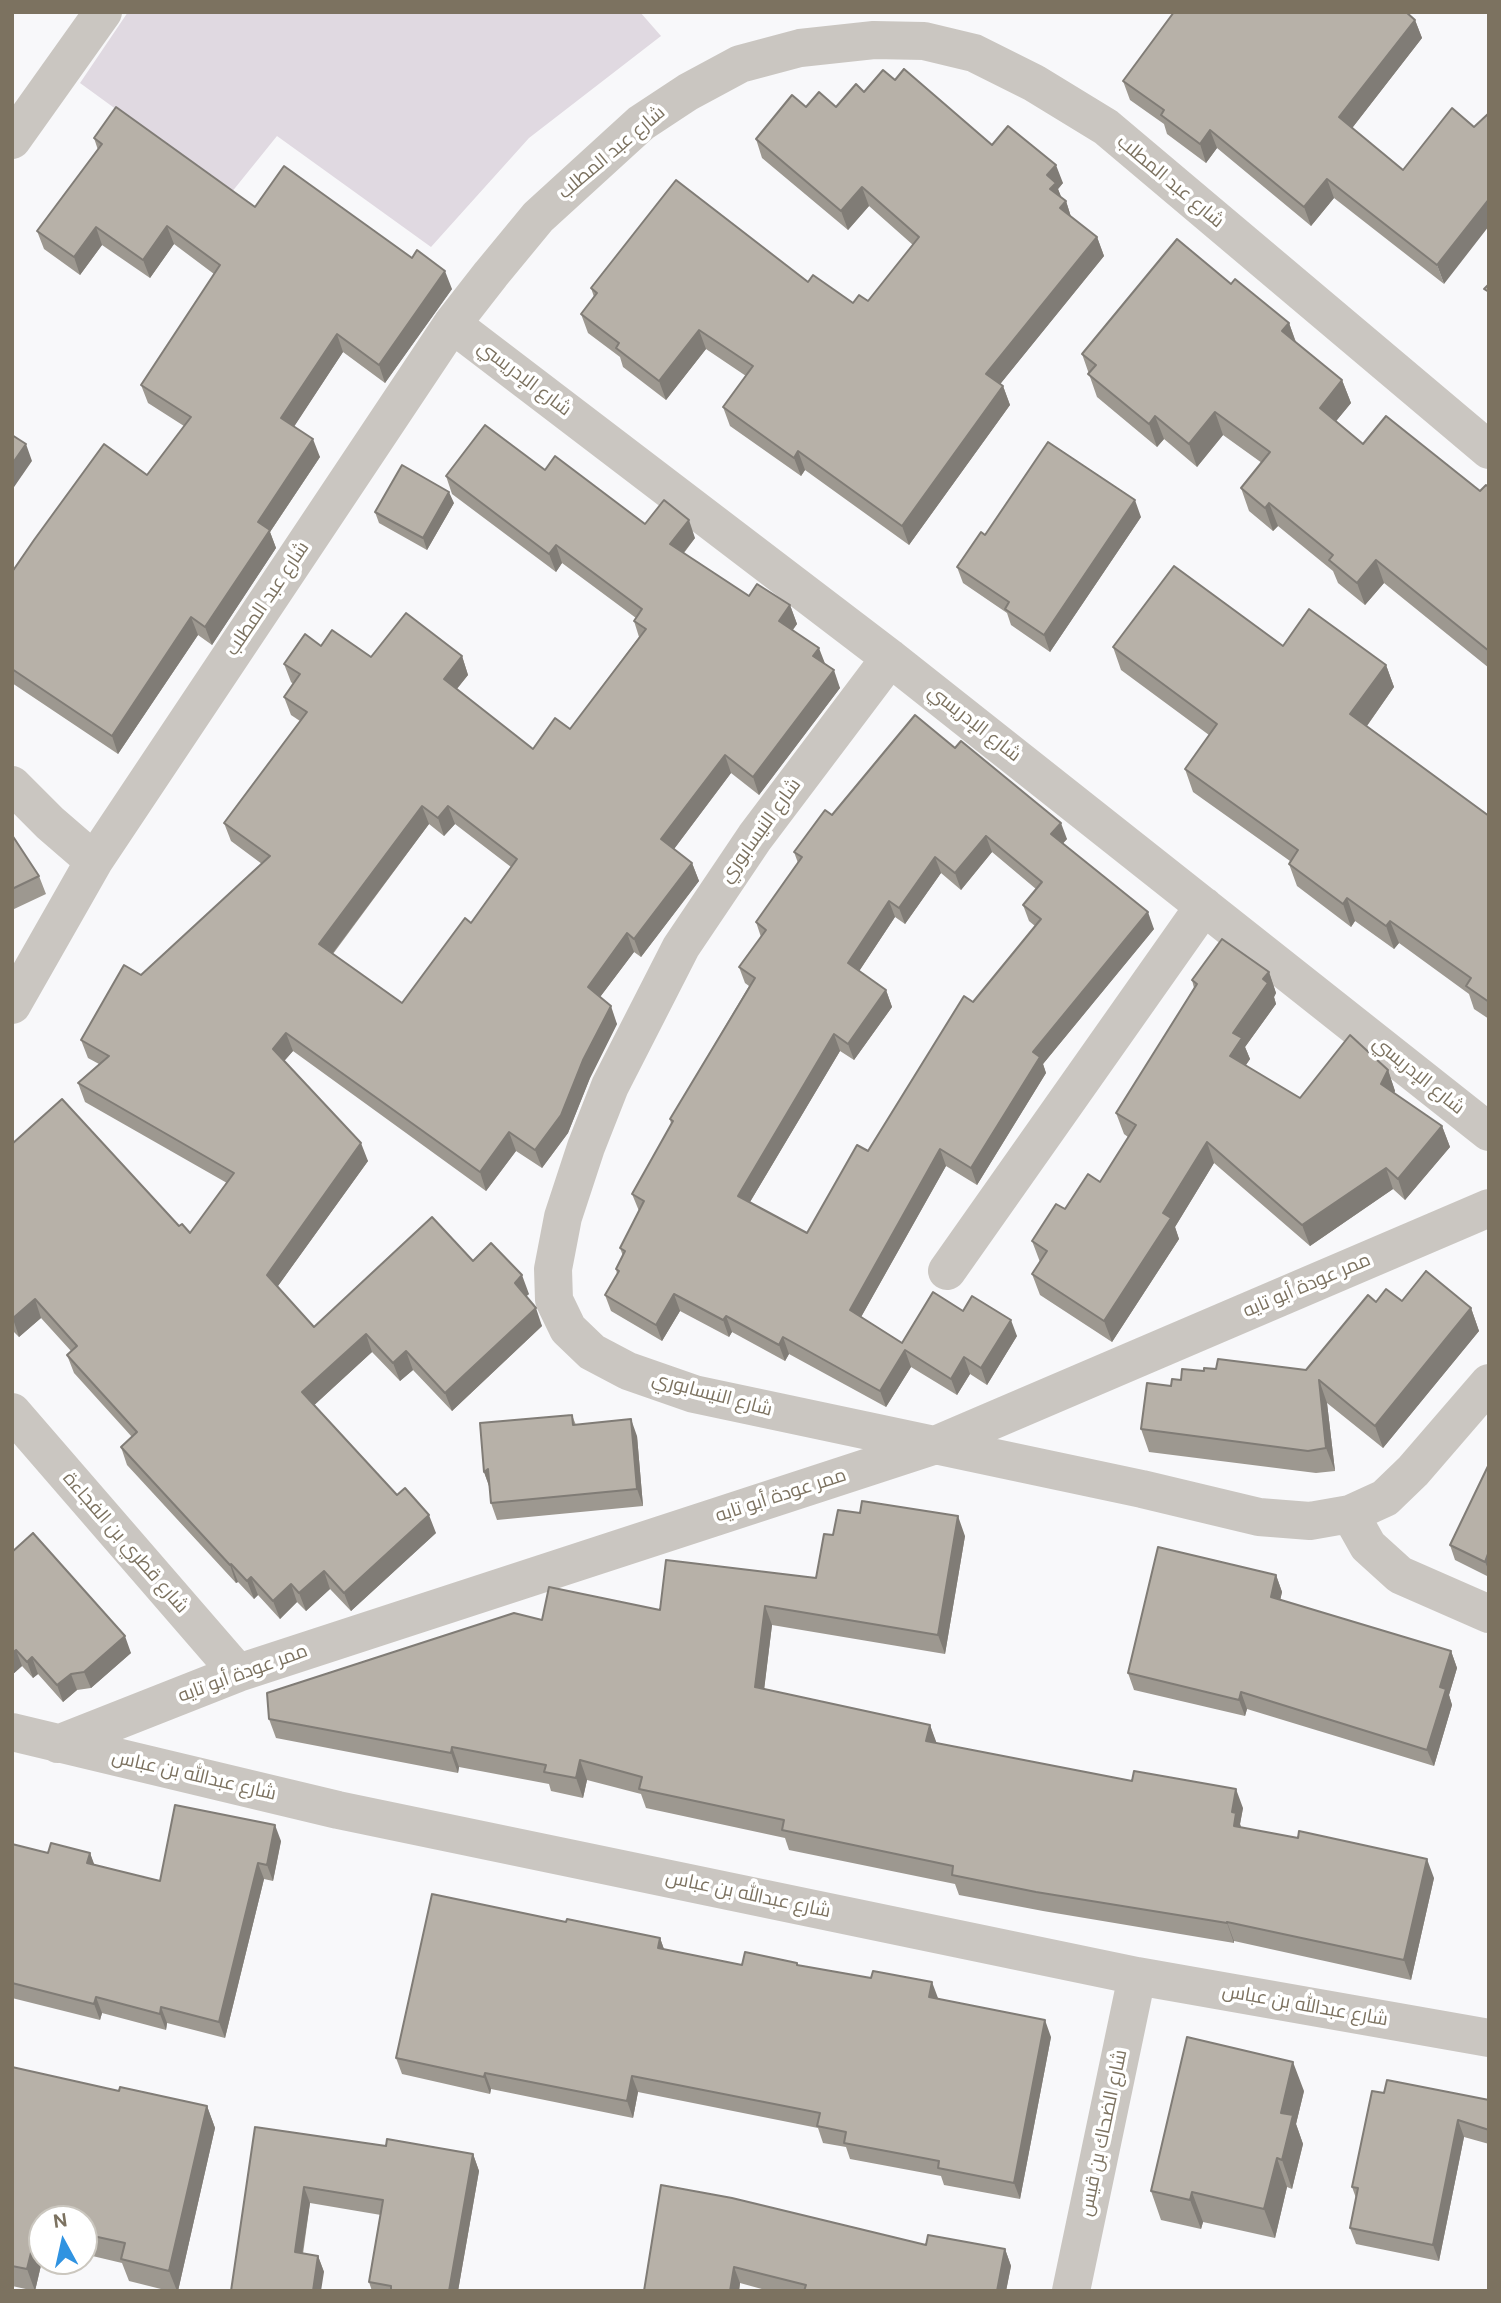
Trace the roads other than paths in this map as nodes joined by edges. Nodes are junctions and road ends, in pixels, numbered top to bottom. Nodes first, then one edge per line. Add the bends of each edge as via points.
1 (103, 12) edge
2 (12, 141) edge
3 (452, 324) junction
4 (1489, 450) edge
5 (890, 658) junction
6 (12, 785) edge
7 (94, 861) junction
8 (1204, 906) junction
9 (12, 1004) edge
10 (1489, 1132) edge
11 (1489, 1208) edge
12 (947, 1271) dead end
13 (1489, 1383) edge
14 (12, 1412) edge
15 (933, 1446) junction
16 (1350, 1514) junction
17 (1489, 1614) edge
18 (238, 1673) junction
19 (12, 1732) edge
20 (58, 1744) junction
21 (1137, 1976) junction
22 (1489, 2038) edge
23 (1071, 2291) edge

1 - 2 street
3 - 4 street, شارع عبد المطلب via 538,217 641,123 688,92 740,64 800,48 874,40 924,41 974,53 1105,127
3 - 5 street, شارع الإدريسي
3 - 7 street, شارع عبد المطلب
5 - 8 street, شارع الإدريسي
5 - 15 street, شارع النيسابوري via 755,837 681,947 610,1086 586,1147 563,1217 554,1300 568,1329 592,1352 628,1371 694,1394
6 - 7 street
7 - 9 street, شارع عبد المطلب
8 - 10 street, شارع الإدريسي
8 - 12 street
11 - 15 street, ممر عودة أبو تايه
13 - 16 street, شارع النيسابوري via 1385,1498
14 - 18 street, شارع قطري بن الفجاءة
15 - 16 street, شارع النيسابوري via 1259,1517 1310,1521
15 - 18 street, ممر عودة أبو تايه
16 - 17 street via 1368,1546 1400,1575
18 - 20 street, ممر عودة أبو تايه
19 - 20 street, شارع عبدالله بن عباس
20 - 21 street, شارع عبدالله بن عباس via 338,1810
21 - 22 street, شارع عبدالله بن عباس
21 - 23 street, شارع الضحاك بن قيس

